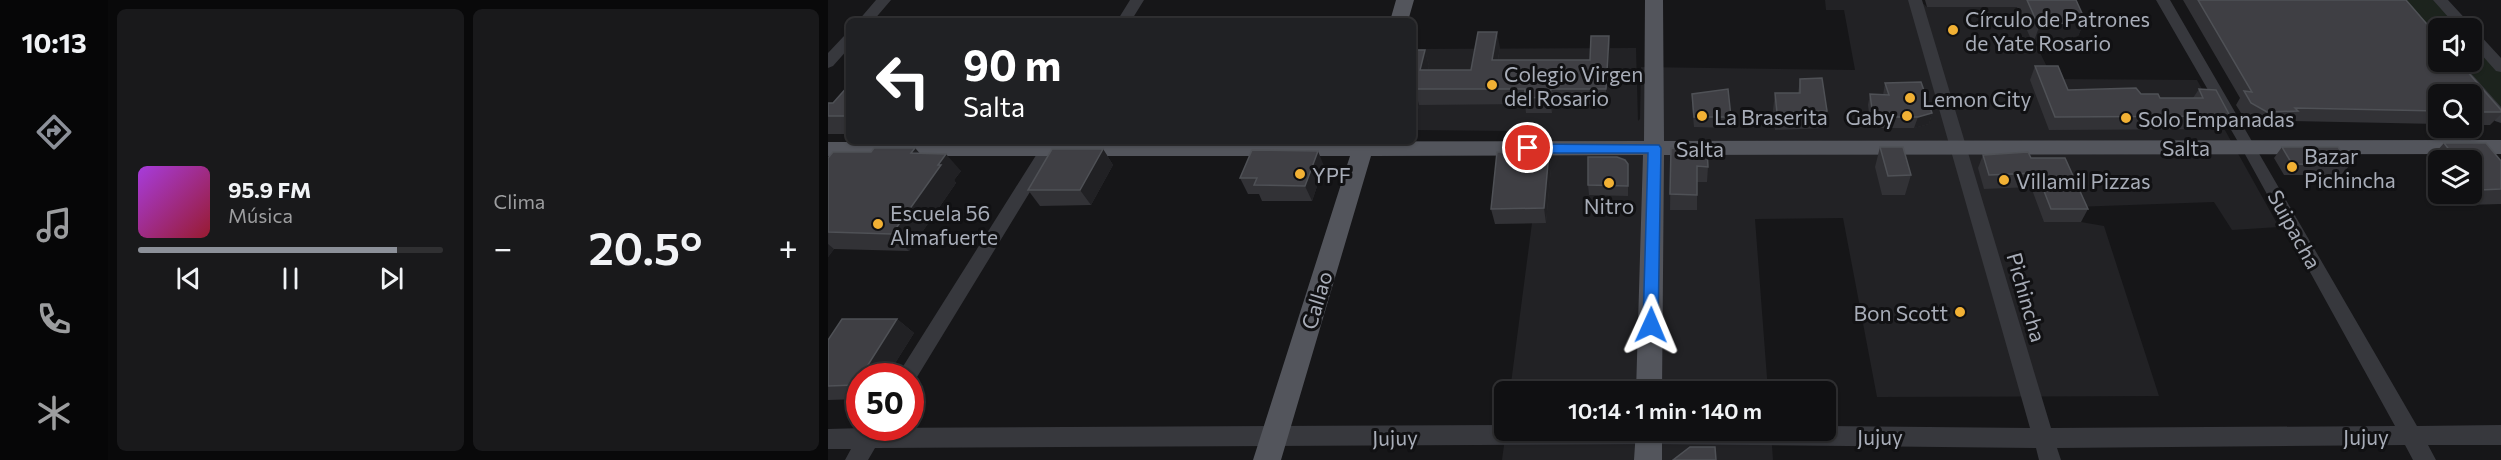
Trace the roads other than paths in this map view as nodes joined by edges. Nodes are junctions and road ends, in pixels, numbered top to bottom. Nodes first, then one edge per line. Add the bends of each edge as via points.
1 (884, 0) edge
2 (1137, 0) edge
3 (1405, 0) edge
4 (1654, 0) edge
5 (1915, 0) edge
6 (2163, 0) edge
7 (2440, 0) edge
8 (868, 18) edge
9 (1126, 18) edge
10 (1400, 18) edge
11 (2457, 18) edge
12 (846, 42) edge
13 (2482, 46) edge
14 (828, 63) edge
15 (2501, 67) edge
16 (2462, 72) edge
17 (2501, 117) edge
18 (1050, 145) edge
19 (1364, 145) edge
20 (2249, 147) junction
21 (2501, 147) edge
22 (1654, 148) junction
23 (1958, 148) junction
24 (828, 149) edge
25 (915, 363) edge
26 (1649, 381) edge
27 (924, 435) edge
28 (2501, 435) edge
29 (2411, 436) junction
30 (846, 437) edge
31 (2043, 438) junction
32 (828, 439) edge
33 (867, 441) edge
34 (1648, 442) edge
35 (1271, 449) edge
36 (856, 460) edge
37 (2050, 460) edge
38 (2425, 460) edge

1 - 8 street
2 - 9 street
3 - 10 main road
4 - 22 main road
5 - 23 street, Pichincha
6 - 20 street, Suipacha
7 - 11 street
12 - 14 street
13 - 15 street
16 - 17 street
18 - 19 main road, Salta
18 - 24 main road, Salta
18 - 25 street
19 - 22 main road, Salta
19 - 35 main road, Callao
20 - 21 main road, Salta
20 - 23 main road, Salta
20 - 29 street, Suipacha
22 - 23 main road, Salta
22 - 26 main road
23 - 31 street, Pichincha
27 - 35 street, Jujuy
28 - 29 street, Jujuy
29 - 31 street, Jujuy
29 - 38 street, Suipacha
30 - 32 street, Jujuy
31 - 34 street, Jujuy
31 - 37 street, Pichincha
33 - 36 street
34 - 35 street, Jujuy

